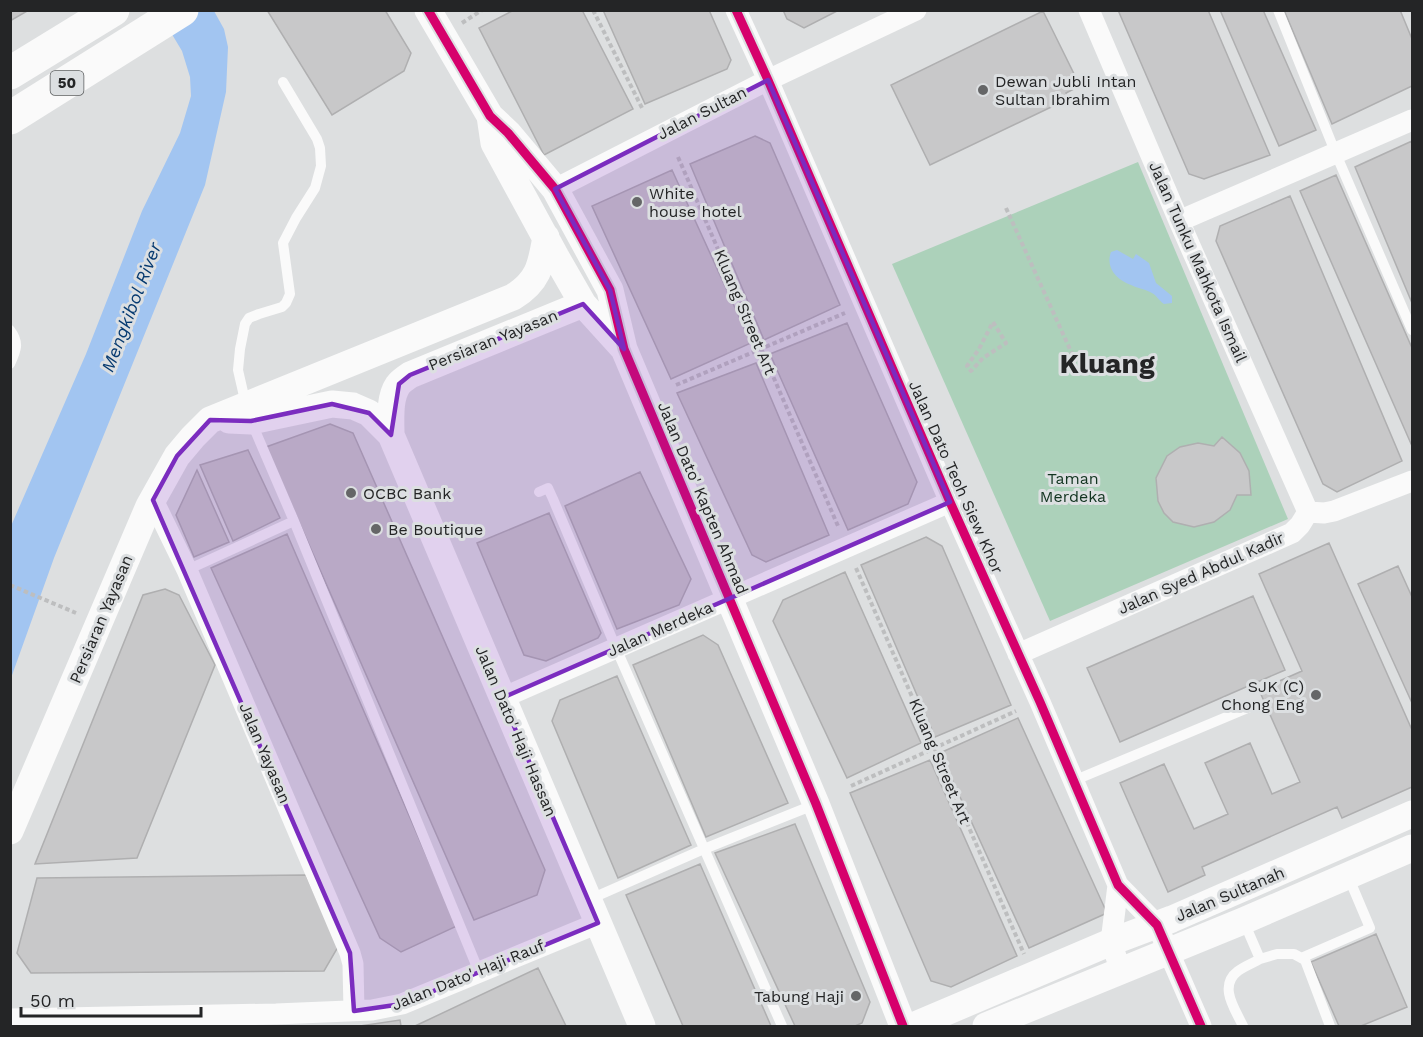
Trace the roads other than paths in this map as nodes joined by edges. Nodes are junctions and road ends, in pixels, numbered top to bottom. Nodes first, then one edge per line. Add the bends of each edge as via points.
1 (182, 10) edge
2 (428, 10) edge
3 (736, 10) edge
4 (916, 10) edge
5 (1089, 10) edge
6 (1278, 10) edge
7 (110, 13) edge
8 (10, 74) edge
9 (768, 80) junction
10 (283, 82) dead end
11 (490, 116) junction
12 (10, 118) edge
13 (1413, 120) edge
14 (1336, 154) junction
15 (555, 189) junction
16 (1179, 221) junction
17 (546, 237) junction
18 (583, 304) junction
19 (10, 330) edge
20 (1413, 330) edge
21 (624, 349) junction
22 (10, 364) edge
23 (248, 413) junction
24 (391, 435) junction
25 (1413, 481) edge
26 (539, 492) dead end
27 (153, 500) junction
28 (950, 502) junction
29 (1308, 512) junction
30 (294, 521) junction
31 (187, 570) junction
32 (729, 599) junction
33 (616, 648) junction
34 (1018, 654) junction
35 (502, 698) junction
36 (1255, 705) dead end
37 (1073, 781) junction
38 (816, 804) junction
39 (1413, 814) edge
40 (10, 831) edge
41 (1413, 848) edge
42 (705, 849) junction
43 (1348, 875) junction
44 (1118, 885) junction
45 (593, 912) junction
46 (1243, 921) junction
47 (1156, 925) junction
48 (1111, 942) junction
49 (1168, 951) junction
50 (1301, 958) junction
51 (1260, 959) junction
52 (1121, 971) junction
53 (479, 972) junction
54 (354, 1011) junction
55 (10, 1019) edge
56 (277, 1020) edge
57 (642, 1026) edge
58 (782, 1026) edge
59 (903, 1026) edge
60 (913, 1026) edge
61 (986, 1026) edge
62 (1201, 1026) edge
63 (1243, 1026) edge
64 (1330, 1026) edge

1 - 12 highway, 50
2 - 11 street, Jalan Dato' Kapten Ahmad
3 - 9 street, Jalan Dato Teoh Siew Khor
4 - 9 street, Jalan Sultan
5 - 16 street, Jalan Tunku Mahkota Ismail
6 - 14 lane
7 - 8 highway, 50
9 - 15 street, Jalan Sultan
9 - 28 street, Jalan Dato Teoh Siew Khor
10 - 23 lane via 317,139 321,166 315,188 283,243 290,294 286,303 249,318 244,324 238,370
11 - 15 street, Jalan Dato' Kapten Ahmad
11 - 17 street, Jalan Dato' Kapten Ahmad via 494,143
13 - 14 street
14 - 16 street
14 - 20 lane
15 - 21 street, Jalan Dato' Kapten Ahmad via 610,290
16 - 29 street, Jalan Tunku Mahkota Ismail
17 - 18 street, Jalan Dato' Kapten Ahmad
17 - 23 street, Persiaran Yayasan via 539,272 513,297
18 - 21 street, Jalan Dato' Kapten Ahmad
18 - 24 street, Persiaran Yayasan via 410,375 394,393
19 - 22 lane via 18,347
21 - 32 street, Jalan Dato' Kapten Ahmad
23 - 24 street, Persiaran Yayasan via 332,404 353,406 369,413
23 - 27 street, Persiaran Yayasan via 210,420 177,456
23 - 30 lane
24 - 35 street, Jalan Dato' Haji Hassan
25 - 29 street via 1334,511
26 - 33 lane via 548,488
27 - 31 street, Jalan Yayasan
27 - 40 street, Persiaran Yayasan
28 - 32 street, Jalan Merdeka
28 - 34 street, Jalan Dato Teoh Siew Khor
29 - 34 street, Jalan Syed Abdul Kadir via 1292,533
30 - 31 lane
30 - 53 lane
31 - 54 street, Jalan Yayasan via 350,953
32 - 33 street, Jalan Merdeka
32 - 38 street, Jalan Dato' Kapten Ahmad
33 - 35 street, Jalan Merdeka
33 - 42 lane
34 - 37 street, Jalan Dato Teoh Siew Khor
35 - 45 street, Jalan Dato' Haji Hassan
36 - 37 lane
37 - 44 street, Jalan Dato Teoh Siew Khor
38 - 42 lane
38 - 59 street, Jalan Dato' Kapten Ahmad
39 - 47 street, Jalan Sultanah
41 - 43 street, Jalan Sultanah
42 - 45 lane
42 - 58 lane
43 - 46 street, Jalan Sultanah
43 - 50 lane via 1370,928
44 - 47 street
44 - 48 street
45 - 53 street, Jalan Dato' Haji Rauf
45 - 57 street, Jalan Dato' Haji Hassan
46 - 49 street, Jalan Sultanah
46 - 51 lane
47 - 48 street, Jalan Sultanah
47 - 49 street
48 - 52 street
48 - 60 street, Jalan Sultanah
49 - 52 street, Jalan Sultanah
49 - 62 street
50 - 51 lane via 1277,954
50 - 64 lane
51 - 63 lane via 1240,970 1228,985
52 - 61 street, Jalan Sultanah
53 - 54 street, Jalan Dato' Haji Rauf via 402,1004
54 - 56 street, Jalan Dato' Haji Rauf
55 - 56 street, Jalan Dato' Haji Rauf

